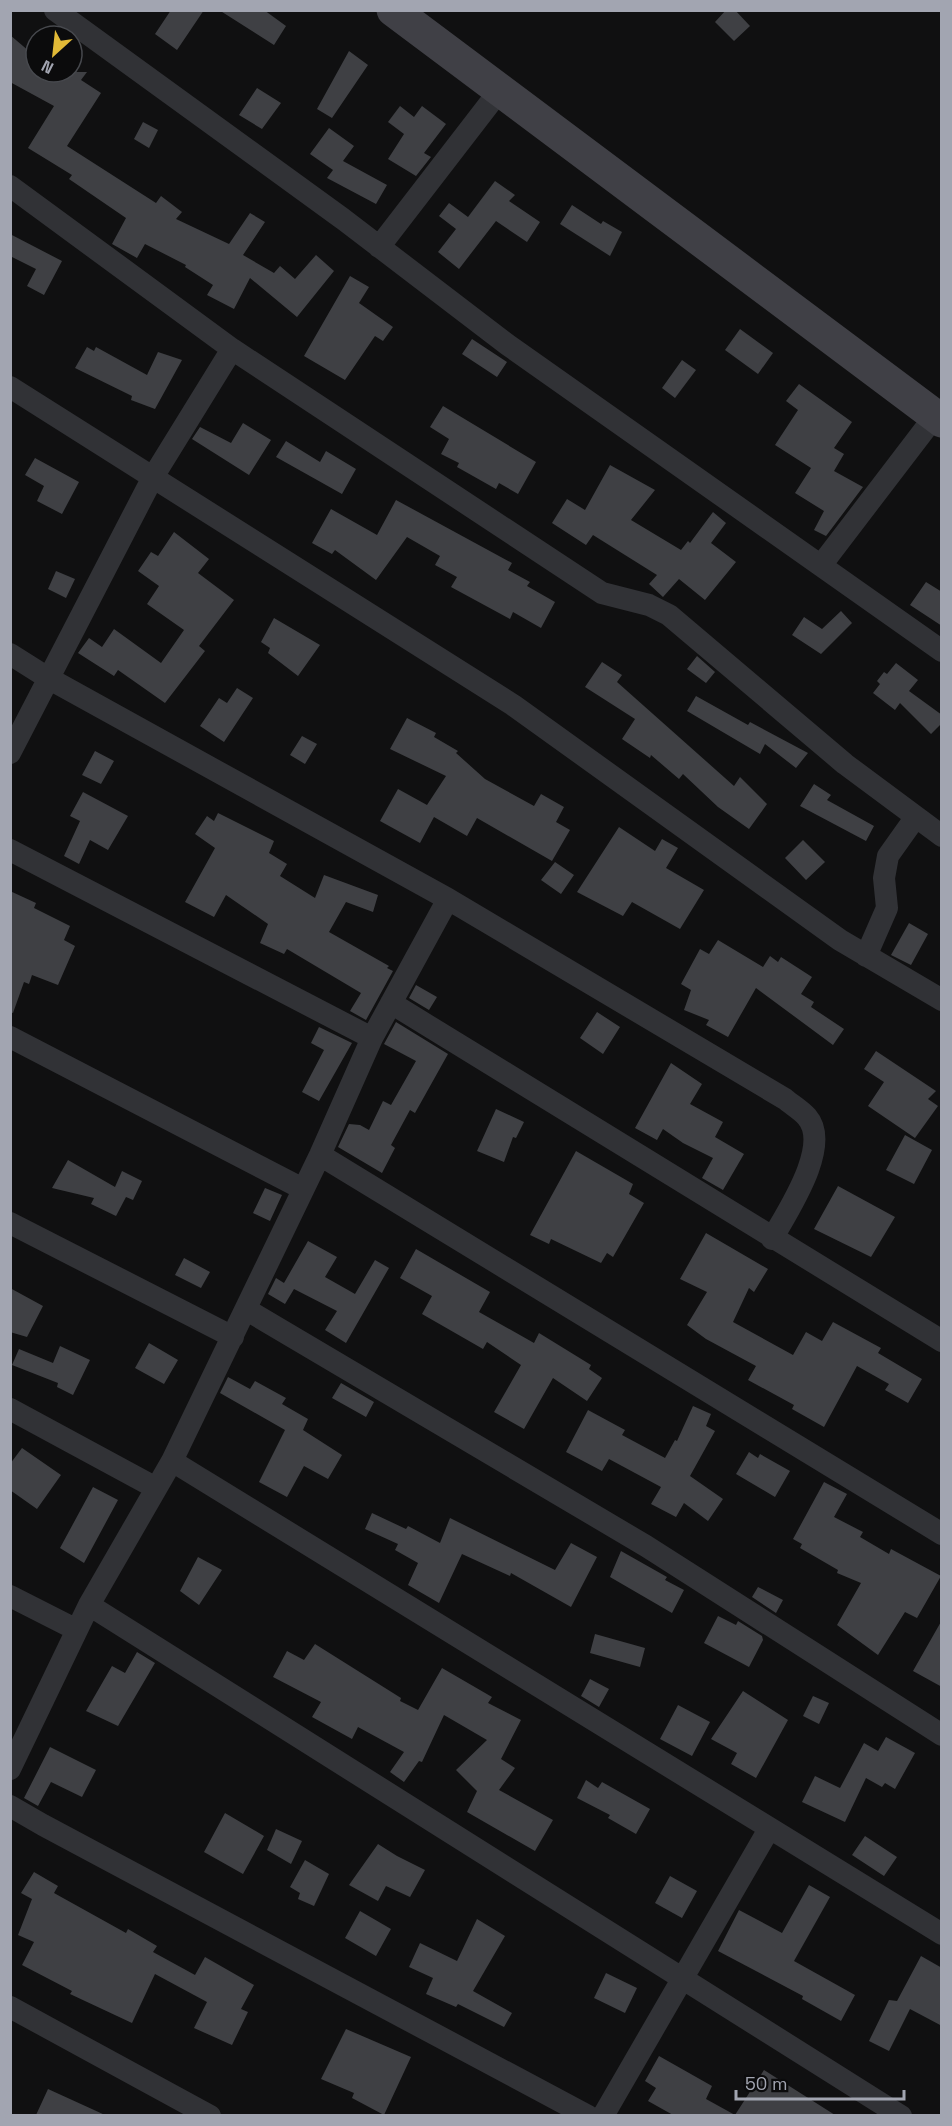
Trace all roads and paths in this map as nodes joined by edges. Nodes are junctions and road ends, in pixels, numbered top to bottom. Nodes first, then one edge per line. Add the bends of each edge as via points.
1 (55, 10) edge
2 (393, 10) edge
3 (500, 90) junction
4 (10, 186) edge
5 (379, 247) junction
6 (232, 349) junction
7 (10, 387) edge
8 (938, 419) edge
9 (153, 477) junction
10 (822, 564) junction
11 (942, 651) edge
12 (10, 654) edge
13 (48, 678) junction
14 (10, 753) edge
15 (915, 818) junction
16 (942, 836) edge
17 (10, 850) edge
18 (448, 899) junction
19 (866, 956) junction
20 (942, 1000) edge
21 (392, 1003) junction
22 (10, 1037) edge
23 (372, 1038) junction
24 (320, 1155) junction
25 (303, 1189) junction
26 (10, 1223) edge
27 (772, 1239) junction
28 (247, 1310) junction
29 (233, 1337) junction
30 (942, 1341) edge
31 (10, 1409) edge
32 (172, 1461) junction
33 (156, 1488) junction
34 (942, 1534) edge
35 (10, 1596) edge
36 (90, 1605) junction
37 (77, 1630) junction
38 (942, 1735) edge
39 (10, 1769) edge
40 (10, 1806) edge
41 (769, 1828) junction
42 (942, 1934) edge
43 (684, 1978) junction
44 (10, 2007) edge
45 (198, 2113) edge
46 (588, 2115) edge
47 (603, 2115) edge
48 (901, 2115) edge

1 - 5 street
2 - 3 street
3 - 5 street
3 - 8 street
4 - 6 street
5 - 10 street via 508,345
6 - 9 street
6 - 15 street via 602,593 649,605 669,615 844,764
7 - 9 street
8 - 10 street
9 - 13 street
9 - 19 street via 513,705
10 - 11 street
12 - 13 street
13 - 14 street
13 - 18 street
15 - 16 street
15 - 19 street via 888,856 884,878 887,908
17 - 23 street
18 - 21 street
18 - 27 street via 785,1100 808,1118 816,1143 801,1189
19 - 20 street
21 - 23 street
21 - 27 street
22 - 25 street
23 - 24 street
24 - 25 street
24 - 34 street
25 - 28 street
26 - 29 street
27 - 30 street
28 - 29 street
28 - 38 street via 646,1546
29 - 32 street
31 - 33 street
32 - 33 street
32 - 41 street
33 - 36 street
35 - 37 street
36 - 37 street
36 - 43 street
37 - 39 street
40 - 46 street
41 - 42 street
41 - 43 street
43 - 47 street
43 - 48 street
44 - 45 street

